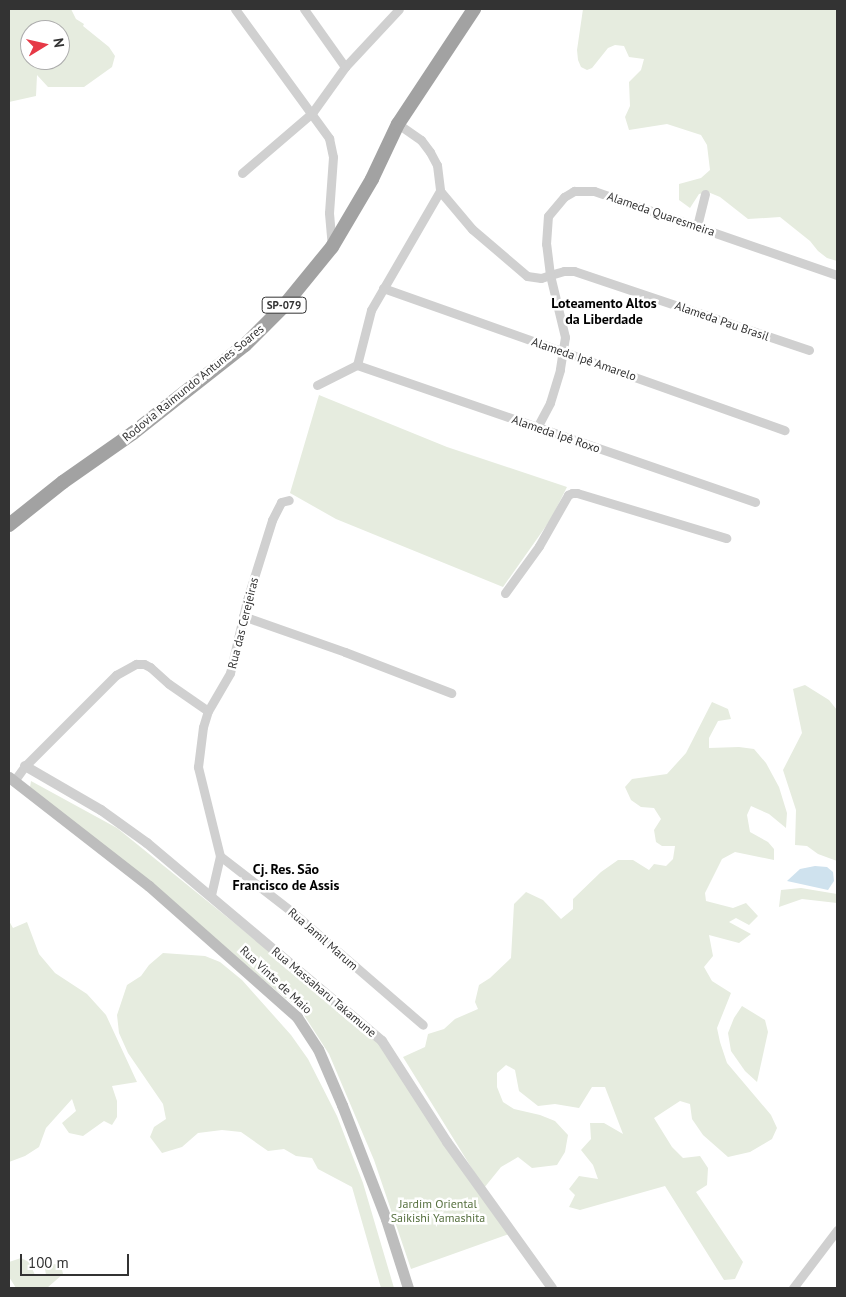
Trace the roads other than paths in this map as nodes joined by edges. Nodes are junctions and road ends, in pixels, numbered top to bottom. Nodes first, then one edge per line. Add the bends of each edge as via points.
1 (236, 9) edge
2 (304, 9) edge
3 (399, 9) edge
4 (474, 9) edge
5 (345, 68) junction
6 (312, 113) junction
7 (398, 124) junction
8 (242, 173) dead end
9 (440, 191) junction
10 (705, 194) dead end
11 (696, 226) junction
12 (332, 247) junction
13 (550, 275) junction
14 (837, 275) edge
15 (383, 288) junction
16 (809, 350) dead end
17 (564, 353) junction
18 (358, 365) junction
19 (317, 385) dead end
20 (537, 427) junction
21 (785, 430) dead end
22 (289, 500) dead end
23 (755, 502) dead end
24 (9, 525) edge
25 (726, 538) dead end
26 (505, 593) dead end
27 (243, 616) junction
28 (451, 693) dead end
29 (208, 711) junction
30 (25, 766) junction
31 (12, 779) edge
32 (220, 856) junction
33 (211, 895) junction
34 (423, 1025) dead end
35 (837, 1230) edge
36 (408, 1288) edge
37 (552, 1288) edge
38 (793, 1288) edge

1 - 6 street
2 - 5 street
3 - 5 street
4 - 7 highway, Rodovia Raimundo Antunes Soares / SP-079
5 - 6 street
6 - 8 street
6 - 12 street via 332,146 329,213
7 - 9 street via 421,140 430,152 437,165
7 - 12 highway, Rodovia Raimundo Antunes Soares / SP-079 via 372,179
9 - 13 street, Alameda Pau Brasil via 472,228 516,269 527,276 541,278
9 - 15 street
10 - 11 street
11 - 13 street, Alameda Quaresmeira via 594,191 574,191 564,197 548,216 546,244
11 - 14 street, Alameda Quaresmeira
12 - 24 highway, Rodovia Raimundo Antunes Soares / SP-079 via 283,307 245,345
13 - 16 street, Alameda Pau Brasil via 574,271
13 - 17 street, Alameda Quaresmeira via 565,337
15 - 17 street, Alameda Ipê Amarelo
15 - 18 street via 370,310
17 - 20 street, Alameda Quaresmeira via 550,403
17 - 21 street, Alameda Ipê Amarelo
18 - 19 street
18 - 20 street, Alameda Ipê Roxo
20 - 23 street, Alameda Ipê Roxo
22 - 27 street, Rua das Cerejeiras via 281,502 272,520
25 - 26 street via 572,493
27 - 28 street
27 - 29 street, Rua das Cerejeiras via 230,673
29 - 30 street via 169,684 150,666 136,664 116,675
29 - 32 street, Rua das Cerejeiras via 198,767
30 - 31 street
30 - 33 street, Rua Massaharu Takamune via 114,819
31 - 36 main road, Rua Vinte de Maio via 149,886 297,1017 318,1049 342,1106 386,1219
32 - 33 street, Rua das Cerejeiras
32 - 34 street, Rua Jamil Marum via 291,911
33 - 37 street, Rua Massaharu Takamune via 382,1041 452,1150
35 - 38 street

